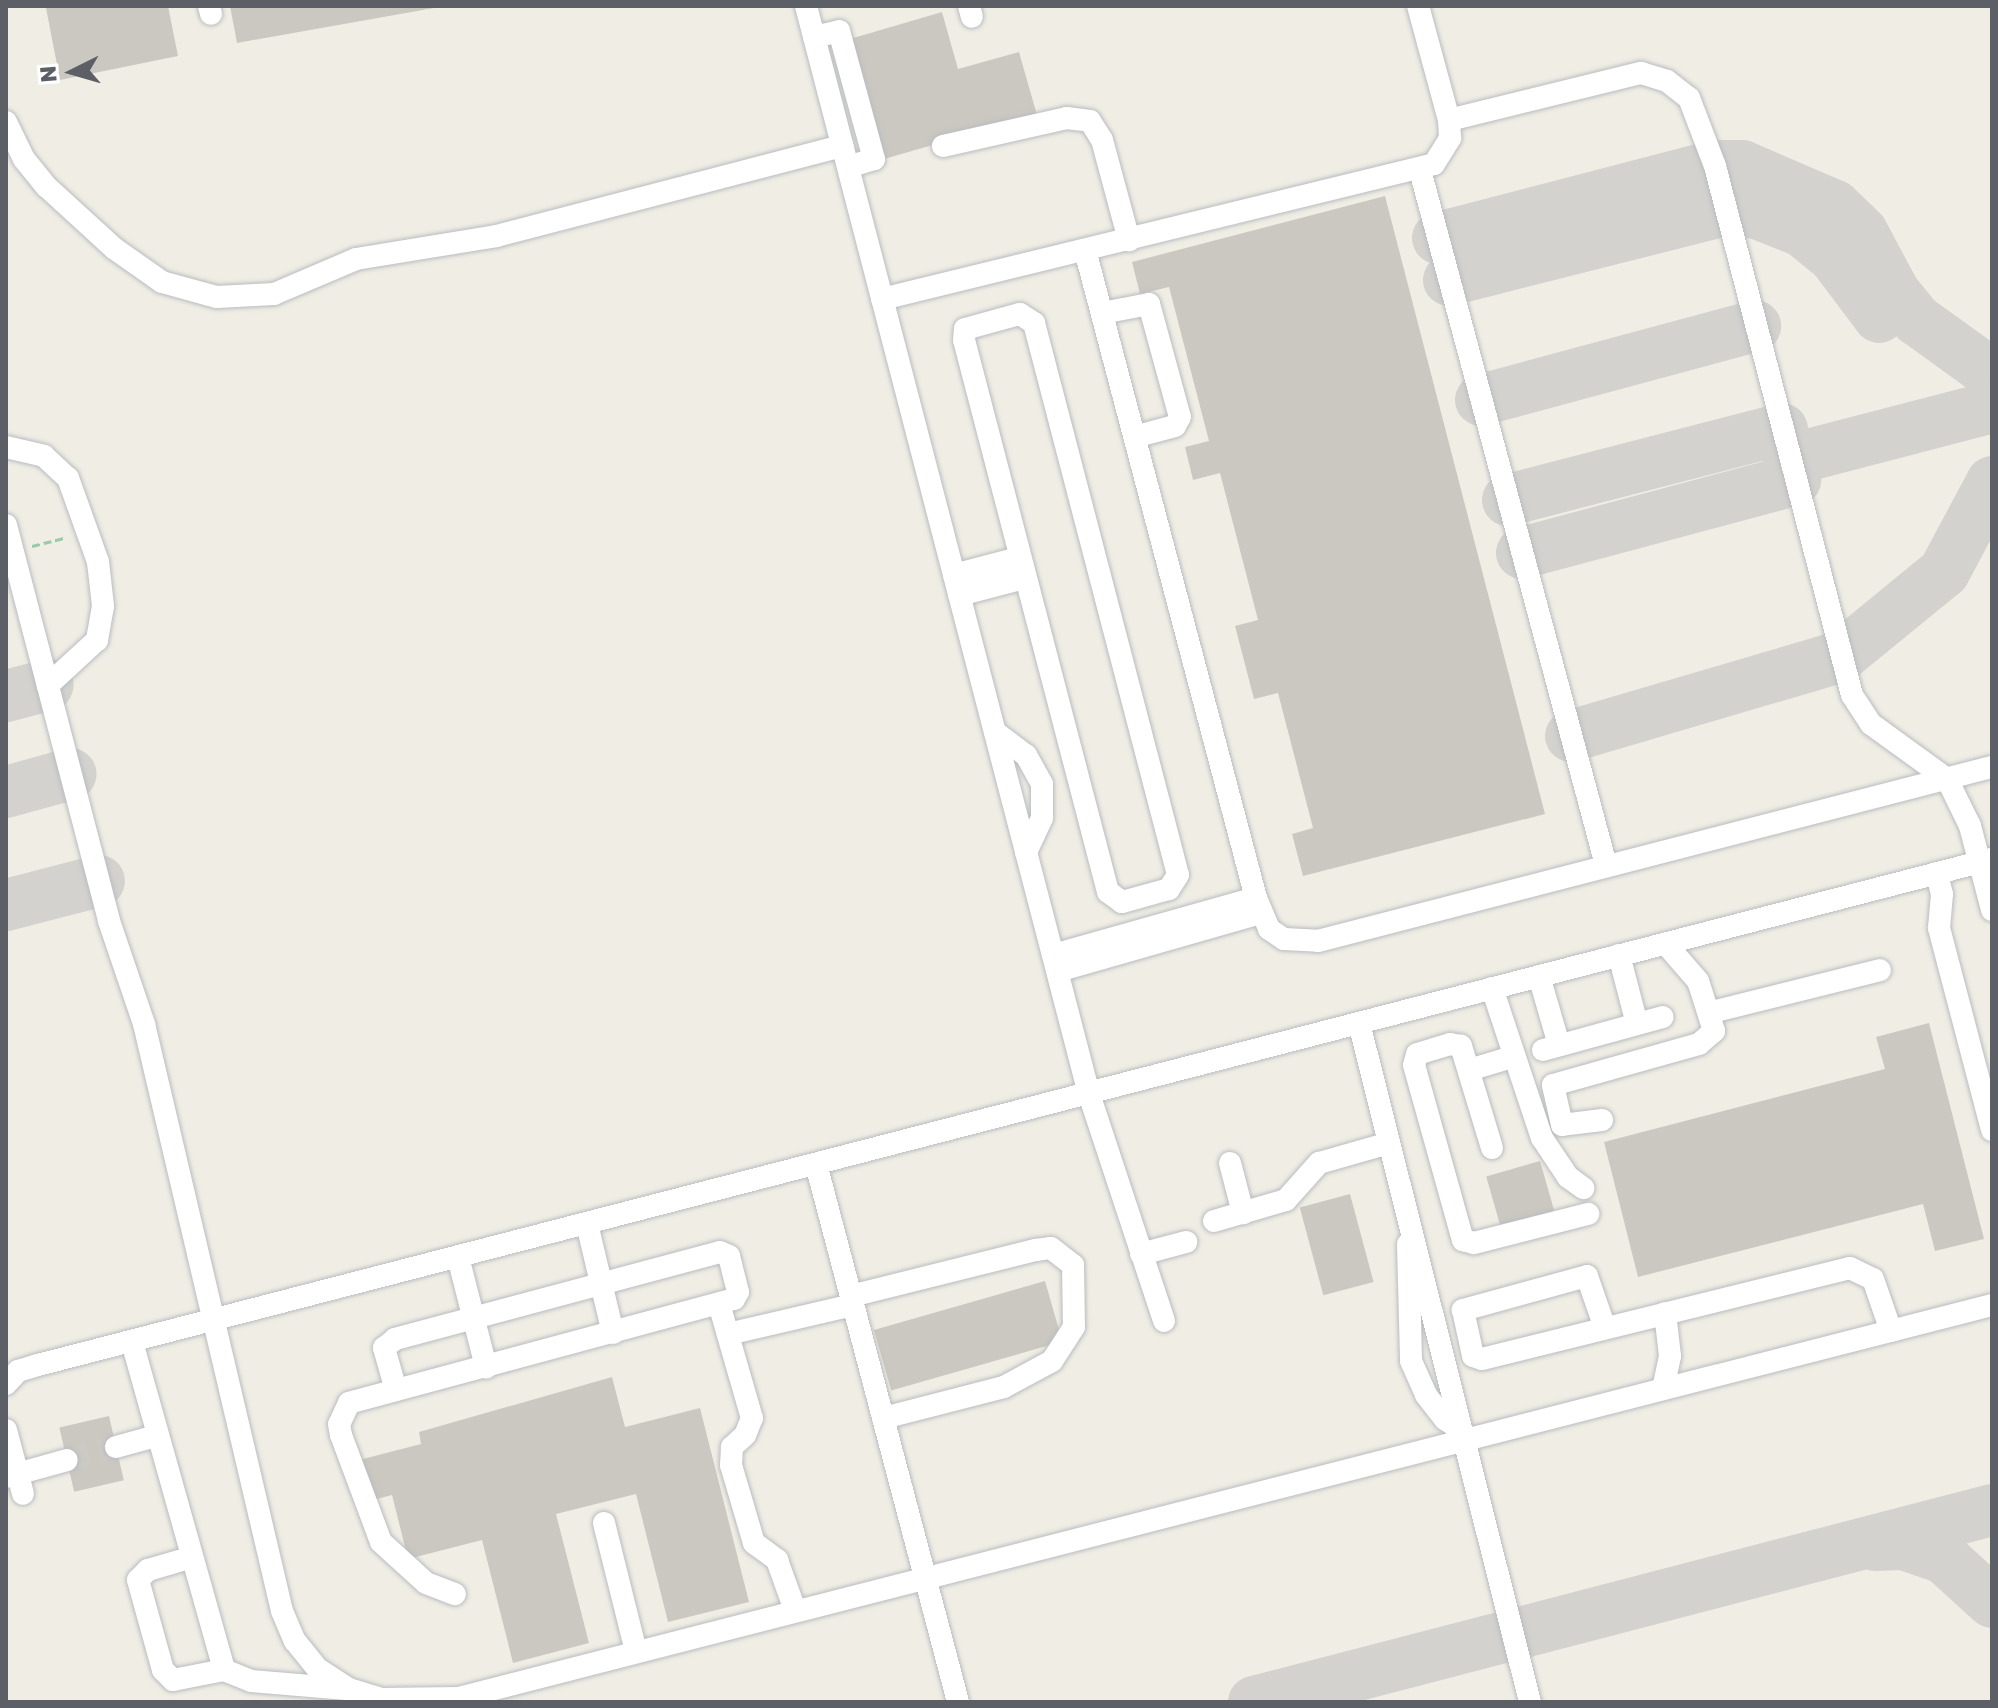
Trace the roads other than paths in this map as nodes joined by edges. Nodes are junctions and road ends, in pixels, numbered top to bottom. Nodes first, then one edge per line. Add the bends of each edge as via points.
1 (806, 6) edge
2 (1418, 6) edge
3 (814, 37) junction
4 (1449, 120) junction
5 (6, 122) edge
6 (943, 146) dead end
7 (845, 157) junction
8 (1420, 170) junction
9 (1129, 240) junction
10 (1085, 250) junction
11 (882, 299) junction
12 (1102, 313) junction
13 (1134, 437) junction
14 (6, 447) edge
15 (6, 525) edge
16 (1021, 568) junction
17 (957, 585) junction
18 (48, 685) junction
19 (995, 732) junction
20 (1992, 767) edge
21 (1947, 779) junction
22 (1026, 852) junction
23 (1986, 860) edge
24 (1606, 865) junction
25 (1937, 873) junction
26 (1258, 906) junction
27 (1992, 910) edge
28 (1665, 943) junction
29 (1619, 955) junction
30 (1055, 963) junction
31 (1880, 970) dead end
32 (1539, 976) junction
33 (1492, 988) junction
34 (1712, 1012) junction
35 (1663, 1017) dead end
36 (1359, 1023) junction
37 (1637, 1024) junction
38 (1512, 1057) junction
39 (1469, 1070) junction
40 (1089, 1094) junction
41 (1602, 1120) dead end
42 (1992, 1130) edge
43 (1389, 1143) junction
44 (1492, 1148) dead end
45 (1230, 1163) dead end
46 (816, 1164) junction
47 (1583, 1188) dead end
48 (1243, 1213) junction
49 (1588, 1214) dead end
50 (1214, 1221) dead end
51 (1410, 1223) junction
52 (587, 1224) junction
53 (1186, 1242) dead end
54 (1141, 1254) junction
55 (458, 1257) junction
56 (601, 1284) junction
57 (852, 1300) junction
58 (719, 1304) junction
59 (1992, 1305) edge
60 (1665, 1313) junction
61 (473, 1318) junction
62 (1164, 1321) dead end
63 (212, 1323) junction
64 (1605, 1328) junction
65 (1891, 1331) junction
66 (613, 1333) junction
67 (728, 1334) junction
68 (132, 1342) junction
69 (486, 1367) junction
70 (6, 1384) edge
71 (1663, 1389) junction
72 (396, 1390) junction
73 (883, 1418) junction
74 (6, 1430) edge
75 (156, 1436) junction
76 (1464, 1436) junction
77 (116, 1447) tunnel mouth
78 (67, 1460) tunnel mouth
79 (15, 1481) edge
80 (604, 1523) dead end
81 (189, 1558) junction
82 (925, 1577) junction
83 (455, 1594) dead end
84 (795, 1610) junction
85 (636, 1651) junction
86 (224, 1670) junction
87 (349, 1689) junction
88 (958, 1702) edge
89 (1530, 1702) edge

1 - 3 lane
2 - 4 lane
3 - 7 lane
3 - 7 lane via 839,31 873,157
4 - 8 lane via 1444,152
4 - 21 lane via 1641,73 1667,81 1689,98 1715,166 1852,695 1871,724
5 - 7 lane via 24,159 47,187 115,249 162,282 217,297 274,294 356,259 509,233
6 - 9 lane via 1067,118 1090,121 1102,140
7 - 11 lane
8 - 9 lane
8 - 24 lane
9 - 10 lane
10 - 11 lane
10 - 12 lane
11 - 17 lane
12 - 13 lane
12 - 13 lane via 1149,304 1180,417 1175,426
13 - 26 lane
14 - 18 lane via 44,456 68,478 89,531 103,606 97,640
15 - 18 lane
16 - 16 lane via 1108,892 1122,902 1169,889 1177,881 1177,869 1034,323 1026,314 970,327 963,335
16 - 17 lane
17 - 19 lane
18 - 63 lane via 109,921 144,1024
19 - 22 lane
19 - 22 lane via 1026,755 1042,784 1042,818
20 - 21 lane
21 - 23 lane
21 - 24 lane
22 - 30 lane
23 - 25 lane
23 - 27 lane
24 - 26 lane via 1301,944 1269,929
25 - 28 lane
25 - 42 lane via 1942,894 1939,928
26 - 30 lane
28 - 29 lane
28 - 34 lane via 1693,974
29 - 32 lane
29 - 37 lane
30 - 40 lane
31 - 34 lane
32 - 33 lane
32 - 37 lane via 1551,1048
33 - 36 lane
33 - 38 lane
34 - 41 lane via 1714,1031 1699,1044 1553,1085 1562,1125
35 - 37 lane
36 - 40 lane
36 - 43 lane
38 - 39 lane
38 - 47 lane via 1542,1138 1568,1177
39 - 44 lane
39 - 49 lane via 1456,1043 1422,1051 1414,1059 1463,1240 1474,1243
40 - 46 lane
40 - 54 lane
43 - 48 lane via 1319,1163 1286,1200
43 - 51 lane
45 - 48 lane
46 - 52 lane
46 - 57 lane
48 - 50 lane
51 - 76 lane
51 - 76 lane via 1406,1327 1411,1361 1426,1395
52 - 55 lane
52 - 56 lane
53 - 54 lane
54 - 62 lane
55 - 61 lane
55 - 63 lane
56 - 58 lane via 724,1251 738,1295
56 - 61 lane
56 - 66 lane
57 - 67 lane
57 - 73 lane
57 - 73 lane via 1036,1250 1051,1248 1073,1265 1078,1304 1074,1327 1052,1361 1004,1387
58 - 66 lane
58 - 67 lane
59 - 65 lane
60 - 64 lane
60 - 65 lane via 1850,1268 1873,1279
60 - 71 lane via 1670,1356
61 - 69 lane
61 - 72 lane via 388,1343 385,1355
63 - 68 lane
63 - 87 lane via 282,1611 295,1641 318,1669
64 - 64 lane via 1478,1359 1463,1310 1587,1276
65 - 71 lane
66 - 69 lane
67 - 84 lane via 752,1418 732,1447 731,1465 754,1543 777,1560
68 - 70 lane via 18,1371
68 - 75 lane
69 - 72 lane
71 - 76 lane
72 - 83 lane via 349,1403 339,1424 341,1435 381,1542 426,1583
73 - 82 lane
74 - 79 lane
75 - 77 lane
75 - 81 lane
76 - 82 lane
76 - 89 lane
78 - 79 lane
80 - 85 lane
81 - 86 lane
81 - 86 lane via 148,1570 138,1580 163,1670 173,1680
82 - 84 lane
82 - 88 lane
84 - 85 lane
85 - 87 lane via 459,1698 381,1699
86 - 87 lane via 251,1681

